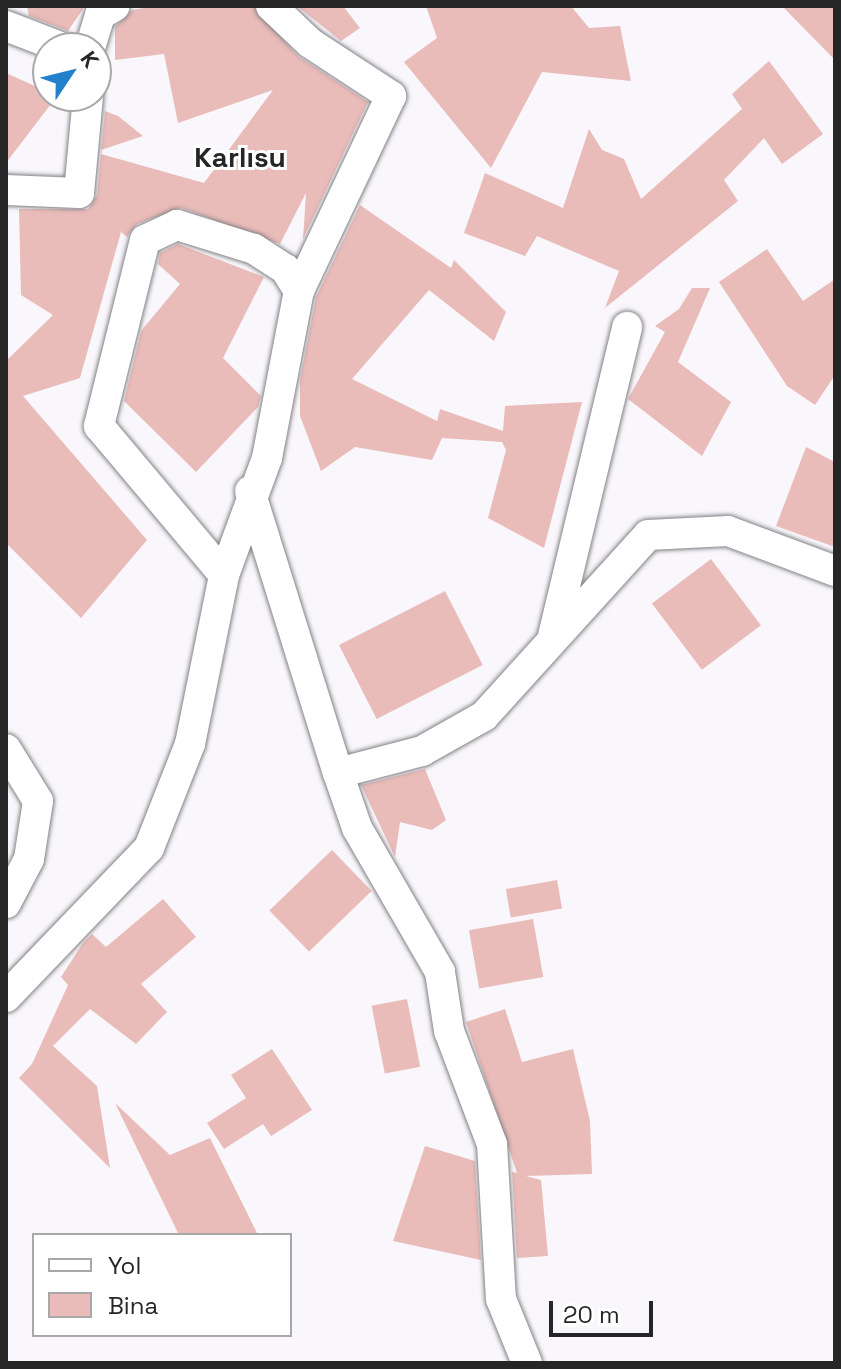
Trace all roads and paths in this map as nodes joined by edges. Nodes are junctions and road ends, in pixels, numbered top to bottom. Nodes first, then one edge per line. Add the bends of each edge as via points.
1 (115, 6) edge
2 (271, 6) edge
3 (6, 26) edge
4 (95, 32) edge
5 (32, 36) edge
6 (87, 112) edge
7 (6, 190) edge
8 (299, 291) junction
9 (627, 327) dead end
10 (250, 491) junction
11 (835, 571) edge
12 (224, 575) junction
13 (553, 637) junction
14 (6, 749) edge
15 (338, 773) junction
16 (6, 903) edge
17 (6, 997) edge
18 (527, 1363) edge

1 - 4 street via 100,15
2 - 8 street via 310,43 391,96
3 - 5 street
6 - 7 street via 79,193
8 - 10 street via 267,458
8 - 12 street via 285,269 254,249 177,225 145,240 132,277 99,426
9 - 13 street
10 - 12 street
10 - 15 street
11 - 13 street via 728,531 648,535
12 - 17 street via 190,744 149,848
13 - 15 street via 484,716 422,751
14 - 16 street via 38,801 29,859
15 - 18 street via 357,828 440,972 449,1031 492,1144 501,1299

